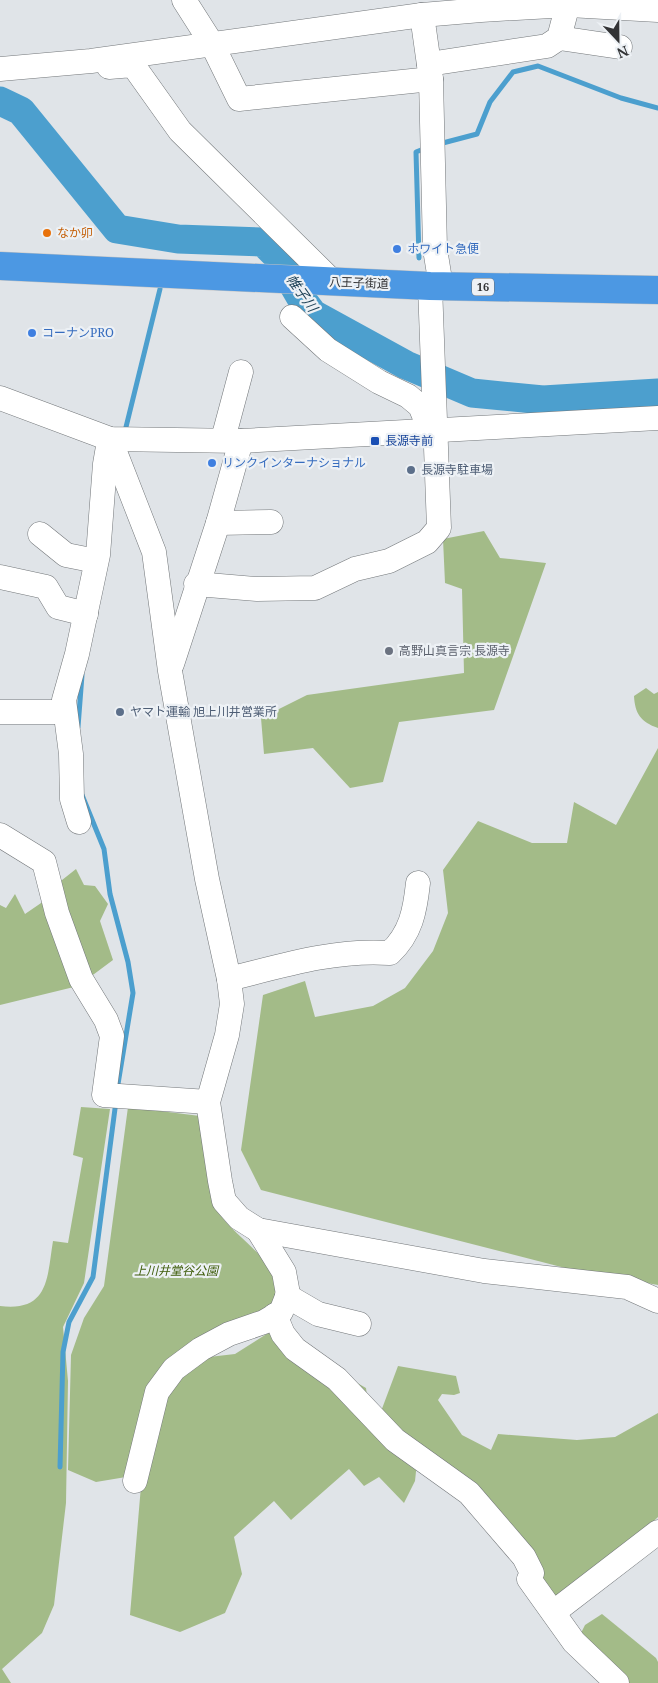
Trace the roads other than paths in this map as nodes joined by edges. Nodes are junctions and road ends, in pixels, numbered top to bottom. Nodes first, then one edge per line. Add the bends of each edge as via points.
1 (184, 0) edge
2 (569, 3) edge
3 (419, 10) edge
4 (658, 10) edge
5 (559, 38) junction
6 (212, 44) junction
7 (620, 47) dead end
8 (91, 61) junction
9 (0, 69) edge
10 (430, 71) junction
11 (0, 266) edge
12 (320, 281) junction
13 (435, 286) junction
14 (658, 290) edge
15 (292, 317) dead end
16 (241, 372) dead end
17 (0, 398) edge
18 (658, 418) edge
19 (432, 430) junction
20 (110, 439) junction
21 (232, 440) junction
22 (218, 522) junction
23 (271, 522) dead end
24 (40, 534) dead end
25 (96, 562) junction
26 (0, 577) edge
27 (196, 584) junction
28 (86, 614) junction
29 (170, 671) junction
30 (0, 712) edge
31 (64, 712) junction
32 (79, 822) dead end
33 (0, 835) edge
34 (418, 883) dead end
35 (229, 979) junction
36 (208, 1102) junction
37 (258, 1230) junction
38 (658, 1302) edge
39 (281, 1305) junction
40 (359, 1324) dead end
41 (135, 1481) dead end
42 (658, 1532) edge
43 (554, 1612) junction
44 (617, 1683) edge

1 - 6 street
2 - 3 street
2 - 4 street
2 - 5 street
3 - 6 street
3 - 10 street
5 - 7 street
5 - 10 street via 547,46
6 - 8 street
6 - 10 street via 242,100
8 - 9 street
8 - 12 street via 95,69 133,65 180,131
10 - 13 street
11 - 12 highway, 八王子街道 / 16
12 - 13 highway, 八王子街道 / 16
13 - 14 highway, 八王子街道 / 16
13 - 19 street
15 - 19 street via 328,350 408,396 420,406
16 - 21 street
17 - 20 street
18 - 19 street
19 - 21 street
19 - 27 street via 439,528 426,542 389,561 355,569 315,588 257,589
20 - 21 street
20 - 25 street
20 - 29 street via 154,552
21 - 22 street
22 - 23 street
22 - 27 street
24 - 25 street via 66,555
25 - 28 street
26 - 28 street via 46,587 58,607
27 - 29 street
28 - 31 street via 64,700
29 - 35 street via 207,879
30 - 31 street
31 - 32 street via 71,754 72,799
33 - 36 street via 44,862 57,913 81,979 112,1036 104,1095
34 - 35 street via 408,931 390,954 375,952 306,960
35 - 36 street via 232,1004 227,1035
36 - 37 street via 224,1201 239,1218
37 - 38 street via 484,1271 627,1288
37 - 39 street via 284,1272
39 - 40 street
39 - 41 street via 264,1322 229,1334 174,1369 157,1392
39 - 43 street via 283,1334 295,1350 336,1379 395,1440 469,1493 524,1557 532,1573 529,1579
42 - 43 street
43 - 44 street via 574,1642

